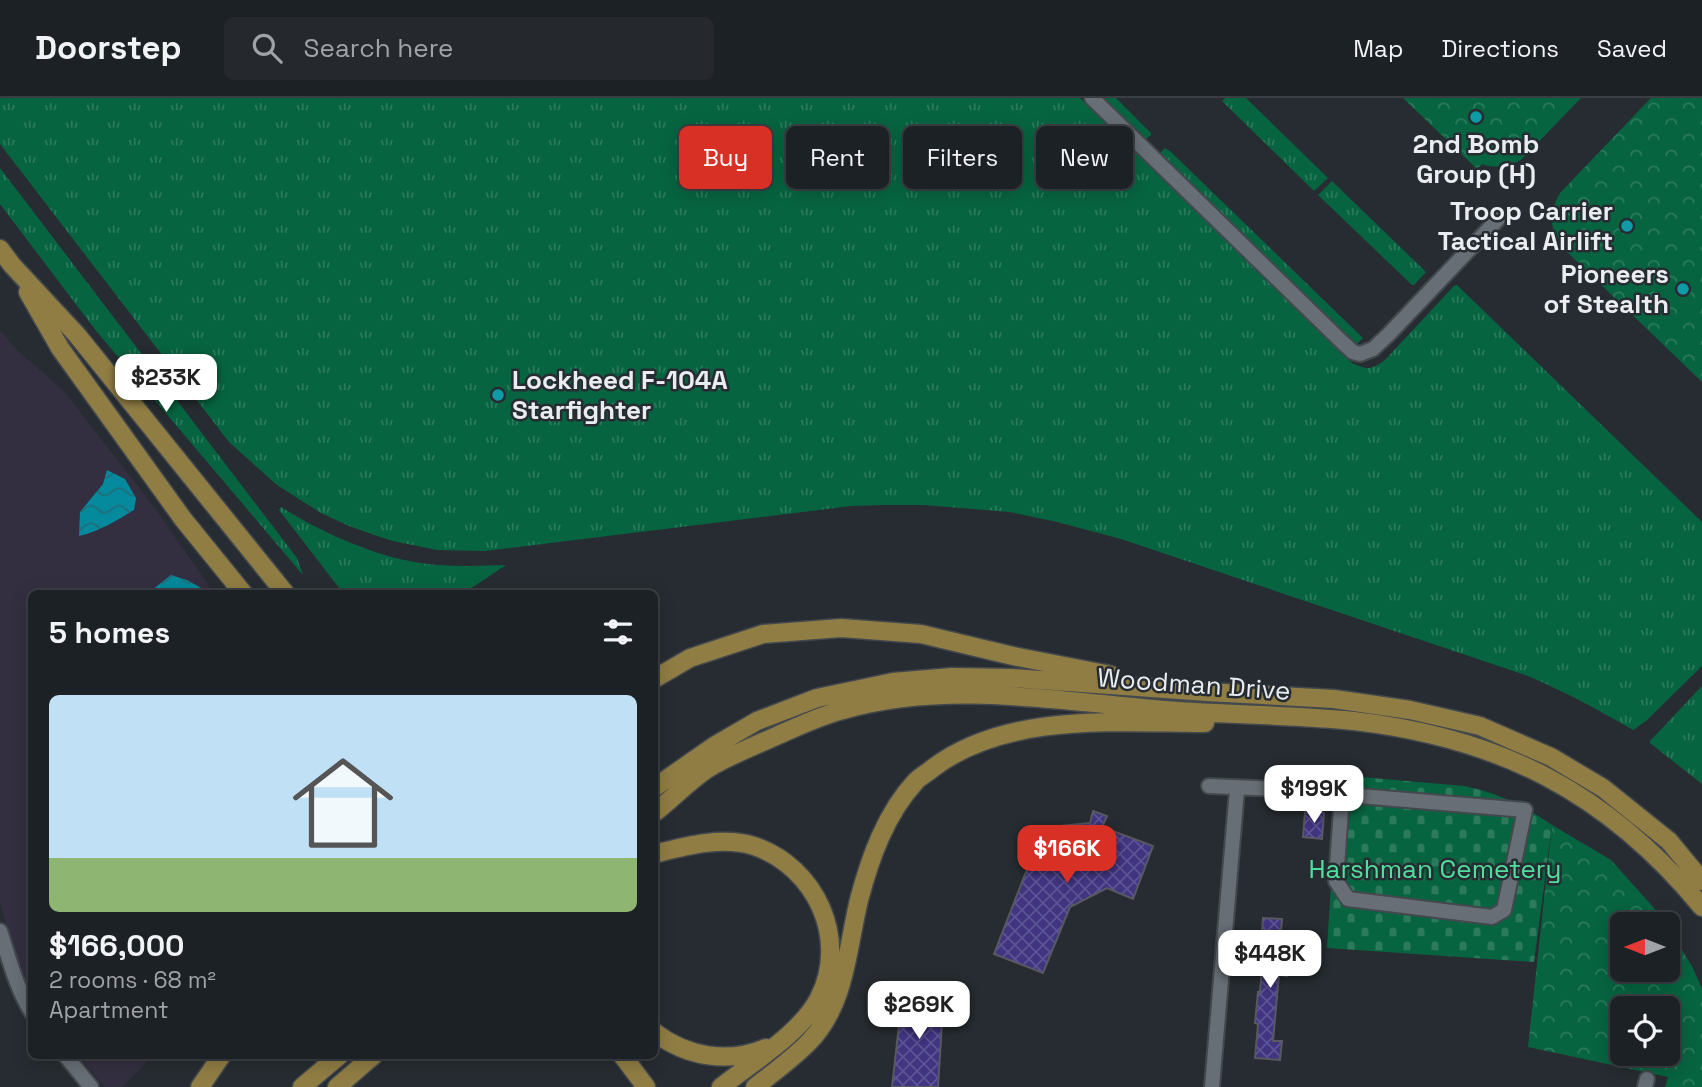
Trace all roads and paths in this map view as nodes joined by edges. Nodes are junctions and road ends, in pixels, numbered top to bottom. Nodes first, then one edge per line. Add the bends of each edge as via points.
1 (1092, 98) edge
2 (1501, 216) dead end
3 (0, 249) edge
4 (12, 265) junction
5 (241, 590) edge
6 (283, 590) edge
7 (658, 677) edge
8 (1207, 692) junction
9 (1356, 722) junction
10 (658, 785) edge
11 (1209, 786) dead end
12 (1237, 789) junction
13 (1342, 795) junction
14 (658, 810) edge
15 (658, 853) edge
16 (1702, 881) edge
17 (1702, 907) edge
18 (0, 931) edge
19 (28, 1007) edge
20 (658, 1035) edge
21 (787, 1036) junction
22 (68, 1059) edge
23 (219, 1059) edge
24 (335, 1059) edge
25 (369, 1059) edge
26 (625, 1059) edge
27 (90, 1087) edge
28 (200, 1087) edge
29 (302, 1087) edge
30 (337, 1087) edge
31 (646, 1087) edge
32 (721, 1087) edge
33 (755, 1087) edge
34 (1212, 1087) edge

1 - 2 street via 1353,352 1373,349
3 - 4 main road
4 - 5 main road via 60,348 183,519
4 - 6 main road via 77,335
7 - 8 main road via 690,658 763,634 841,628 921,634
8 - 10 main road, Woodman Drive via 1012,678 893,682 817,698 757,721
8 - 16 main road, Woodman Drive via 1334,699 1480,726 1551,757 1603,788 1669,841
9 - 14 main road, Woodman Drive via 1016,697 893,700 844,709 740,752 706,770
9 - 17 main road, Woodman Drive via 1482,749 1559,783 1657,856
9 - 33 main road via 1085,723 998,736 943,761 917,780 882,834 858,902 839,989 827,1016 810,1041
11 - 12 street
12 - 13 street
12 - 34 street
13 - 13 street via 1525,810 1504,910 1492,917 1348,899 1336,881
15 - 21 main road via 707,843 754,846 779,858 814,893 829,935 826,980 804,1020
18 - 19 street
20 - 21 main road via 677,1047 717,1057 757,1051
21 - 32 main road
22 - 27 street
23 - 28 main road
24 - 29 main road
25 - 30 main road
26 - 31 main road

